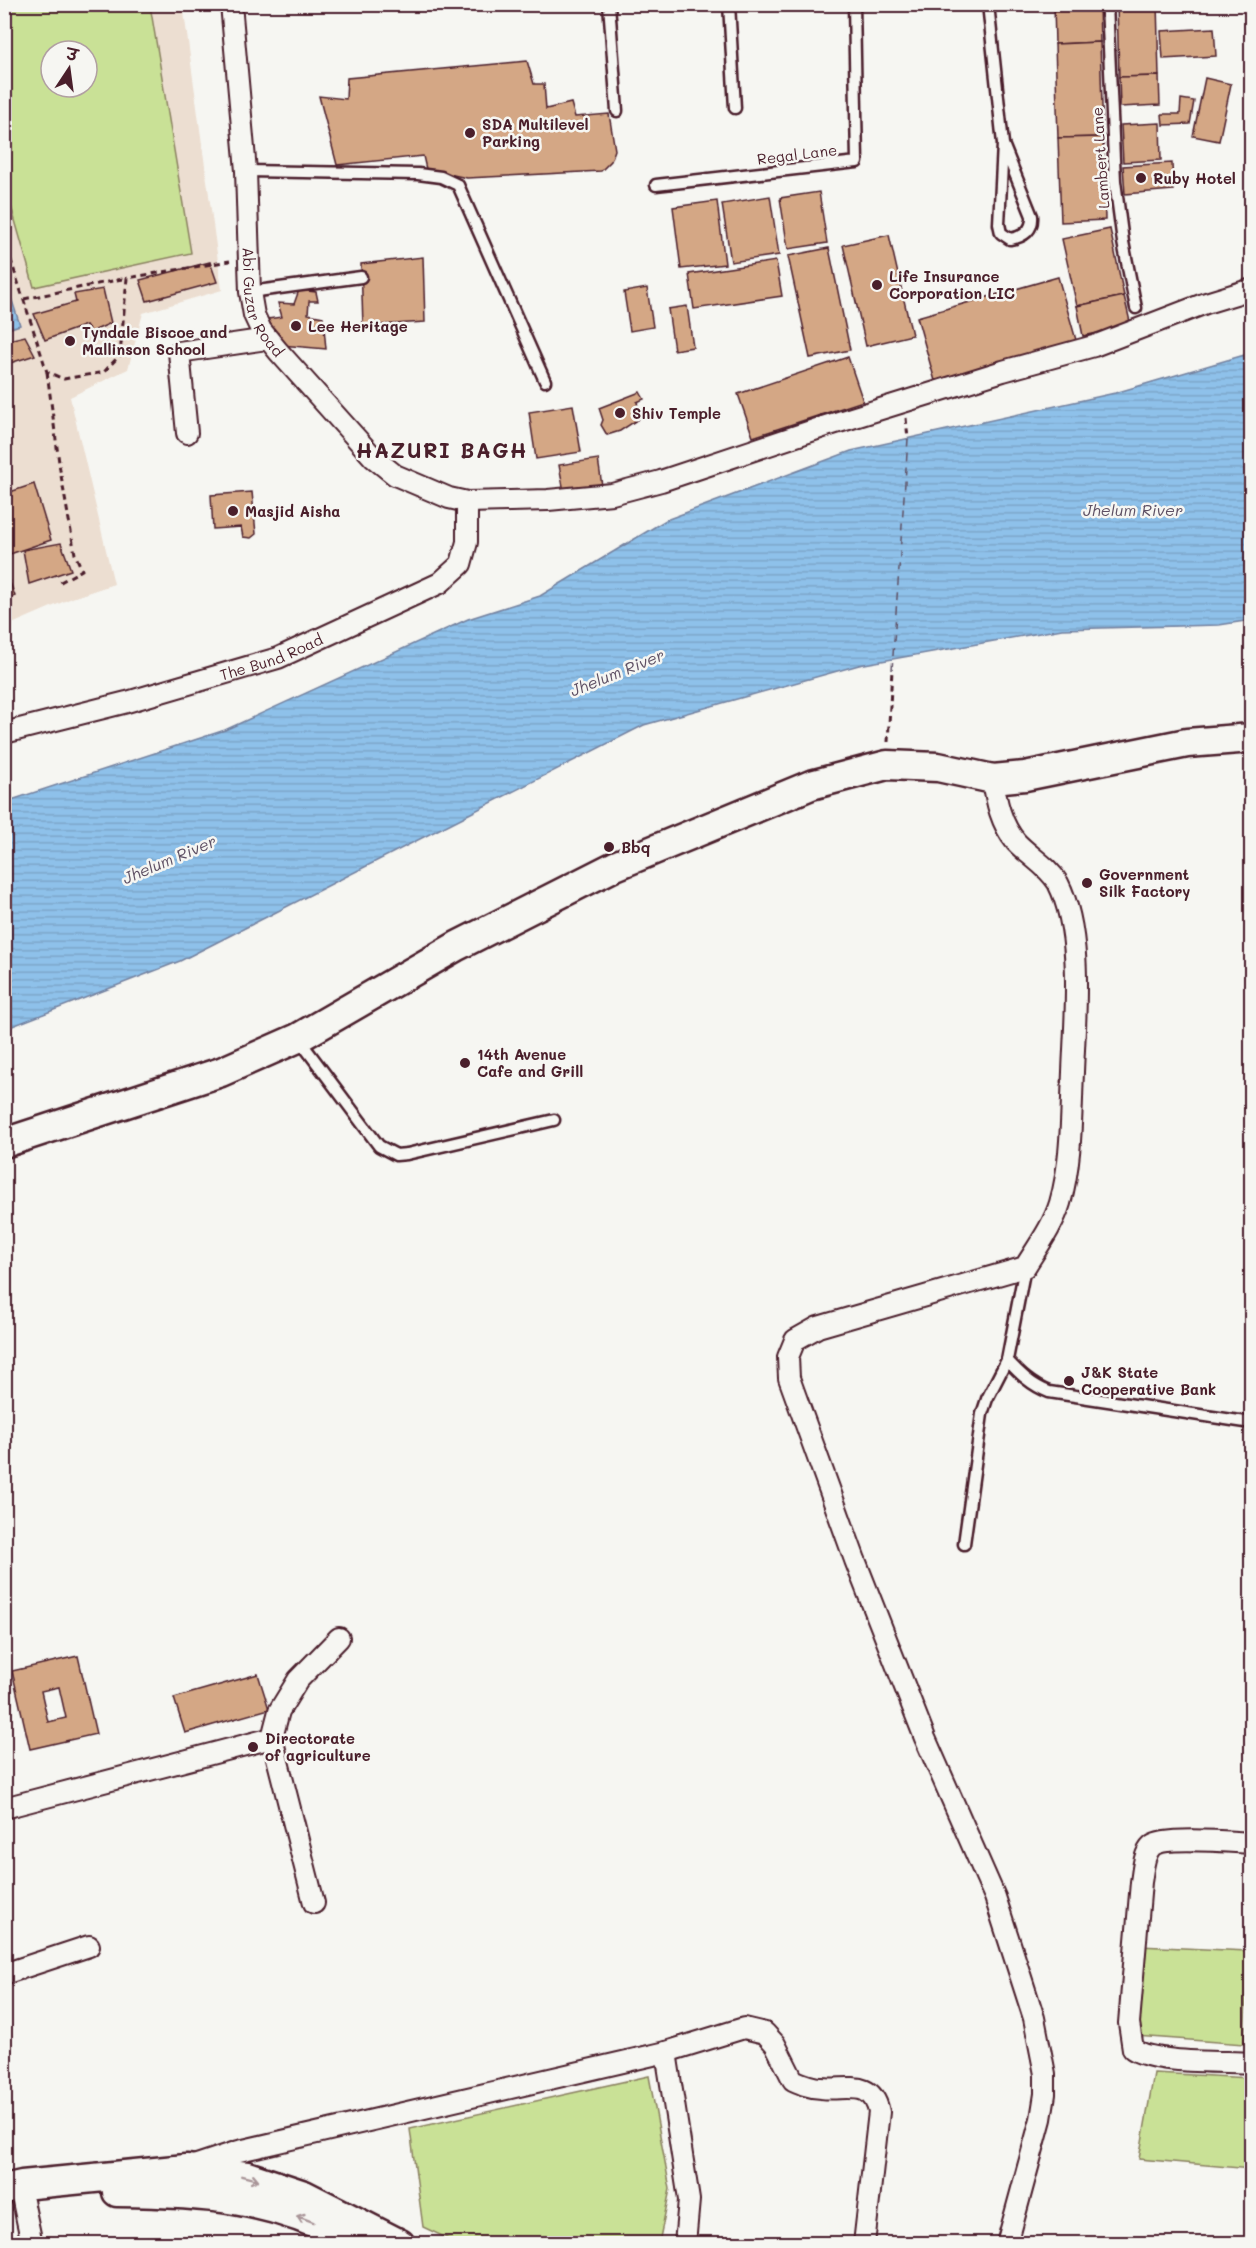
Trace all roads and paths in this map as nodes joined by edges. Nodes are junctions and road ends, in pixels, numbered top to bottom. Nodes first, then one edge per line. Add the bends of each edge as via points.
1 (231, 4) edge
2 (609, 4) edge
3 (729, 4) edge
4 (854, 4) edge
5 (988, 4) edge
6 (1107, 4) edge
7 (735, 108) dead end
8 (618, 111) dead end
9 (1004, 144) junction
10 (246, 171) junction
11 (656, 185) dead end
12 (4, 239) edge
13 (250, 258) junction
14 (361, 276) dead end
15 (127, 278) junction
16 (1251, 289) edge
17 (250, 292) junction
18 (24, 299) junction
19 (1136, 308) dead end
20 (267, 339) junction
21 (47, 372) junction
22 (545, 381) dead end
23 (187, 433) dead end
24 (467, 502) junction
25 (57, 584) dead end
26 (892, 670) dead end
27 (4, 733) edge
28 (1251, 738) edge
29 (886, 765) junction
30 (993, 779) junction
31 (297, 1038) junction
32 (554, 1120) dead end
33 (4, 1143) edge
34 (1025, 1267) junction
35 (1007, 1360) junction
36 (1251, 1423) edge
37 (964, 1544) dead end
38 (339, 1638) dead end
39 (272, 1738) junction
40 (4, 1808) edge
41 (1251, 1843) edge
42 (314, 1903) dead end
43 (89, 1946) dead end
44 (4, 1974) edge
45 (666, 2052) junction
46 (1251, 2063) edge
47 (179, 2181) junction
48 (11, 2198) edge
49 (32, 2244) edge
50 (358, 2244) edge
51 (400, 2244) edge
52 (685, 2244) edge
53 (864, 2244) edge
54 (1006, 2244) edge

1 - 10 street, Abi Guzar Road
2 - 8 lane
3 - 7 lane
4 - 11 lane, Regal Lane via 857,162
5 - 9 lane
6 - 19 lane, Lambert Lane via 1115,181 1122,242
9 - 9 lane via 999,224 1001,233 1010,239 1025,234 1033,222
10 - 13 street, Abi Guzar Road
10 - 22 lane via 418,174 441,177 458,185
12 - 18 path
13 - 15 path
13 - 17 street, Abi Guzar Road
14 - 17 lane
15 - 18 path
15 - 21 path via 120,355 104,372 64,380
16 - 24 street, Abi Guzar Road via 1094,346 970,381 661,481 612,494
17 - 20 street, Abi Guzar Road via 255,315
18 - 21 path
20 - 23 street via 179,352
20 - 24 street, Abi Guzar Road via 344,426 394,475
21 - 25 path via 60,470 75,554 82,570
24 - 27 street, The Bund Road via 467,542 460,564 440,583 278,658
26 - 29 path
28 - 30 main road via 1187,743
29 - 30 main road via 938,767
29 - 31 main road via 811,785 615,866 457,946
30 - 34 street via 1005,825 1057,882 1067,906 1075,955 1066,1175 1051,1225
31 - 32 lane via 380,1146 396,1155
31 - 33 main road via 221,1072
34 - 35 lane
34 - 54 street via 818,1327 795,1340 788,1357 789,1378 855,1560 925,1738 995,1897 1034,2018 1045,2094
35 - 36 lane via 1035,1387 1049,1392
35 - 37 lane via 982,1414
38 - 39 street via 298,1680 279,1711
39 - 40 street
39 - 42 street
41 - 46 street via 1174,1840 1150,1847 1141,1882 1129,2023 1133,2049 1139,2053 1158,2058
43 - 44 street
45 - 47 street via 238,2151 207,2160
45 - 52 street via 689,2200
45 - 53 street via 744,2028 757,2030 775,2044 794,2080 820,2088 855,2088 873,2094 879,2112
47 - 48 main road via 22,2185
50 -> 47 main road via 318,2223
47 -> 51 main road via 247,2176 304,2195
48 - 49 street

